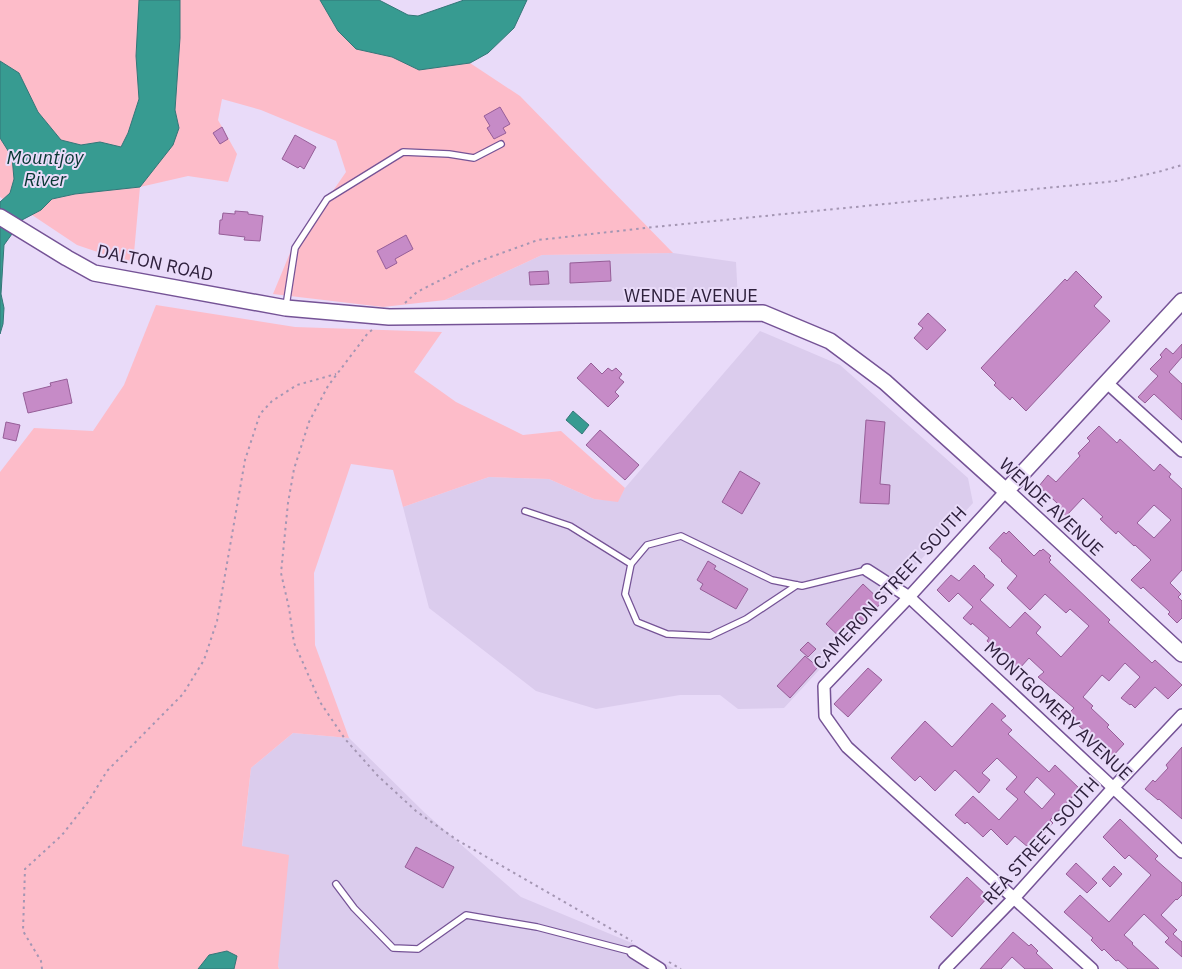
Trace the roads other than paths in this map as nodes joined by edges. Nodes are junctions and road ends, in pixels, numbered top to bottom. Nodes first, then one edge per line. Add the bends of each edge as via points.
1 (501, 144) dead end
2 (0, 217) edge
3 (1182, 301) edge
4 (286, 308) junction
5 (1106, 382) junction
6 (1182, 451) edge
7 (1006, 491) junction
8 (525, 511) dead end
9 (631, 564) junction
10 (867, 570) joint
11 (797, 585) junction
12 (909, 597) junction
13 (1182, 654) edge
14 (1182, 715) edge
15 (1114, 787) junction
16 (1182, 852) edge
17 (336, 884) dead end
18 (1014, 898) junction
19 (636, 948) joint
20 (662, 964) edge
21 (945, 969) edge
22 (1092, 969) edge

1 - 4 lane via 474,158 403,152 327,199 295,248
2 - 4 street, DALTON ROAD via 94,273
3 - 5 street, CAMERON STREET SOUTH
4 - 7 street, WENDE AVENUE via 389,317 763,313 830,341 885,382
5 - 6 street
5 - 7 street, CAMERON STREET SOUTH
7 - 12 street, CAMERON STREET SOUTH
7 - 13 street, WENDE AVENUE
8 - 9 lane via 570,526
9 - 11 lane via 647,545 680,536 772,580
9 - 11 lane via 625,594 637,622 667,634 710,636 746,619
10 - 11 lane
10 - 12 street, MONTGOMERY AVENUE
12 - 15 street, MONTGOMERY AVENUE
12 - 18 street, CAMERON STREET SOUTH via 824,686 825,716 847,747
14 - 15 street, REA STREET SOUTH
15 - 16 street, MONTGOMERY AVENUE
15 - 18 street, REA STREET SOUTH
17 - 19 lane via 354,908 393,948 418,949 466,915
18 - 21 street, REA STREET SOUTH
18 - 22 street, CAMERON STREET SOUTH
19 - 20 street

